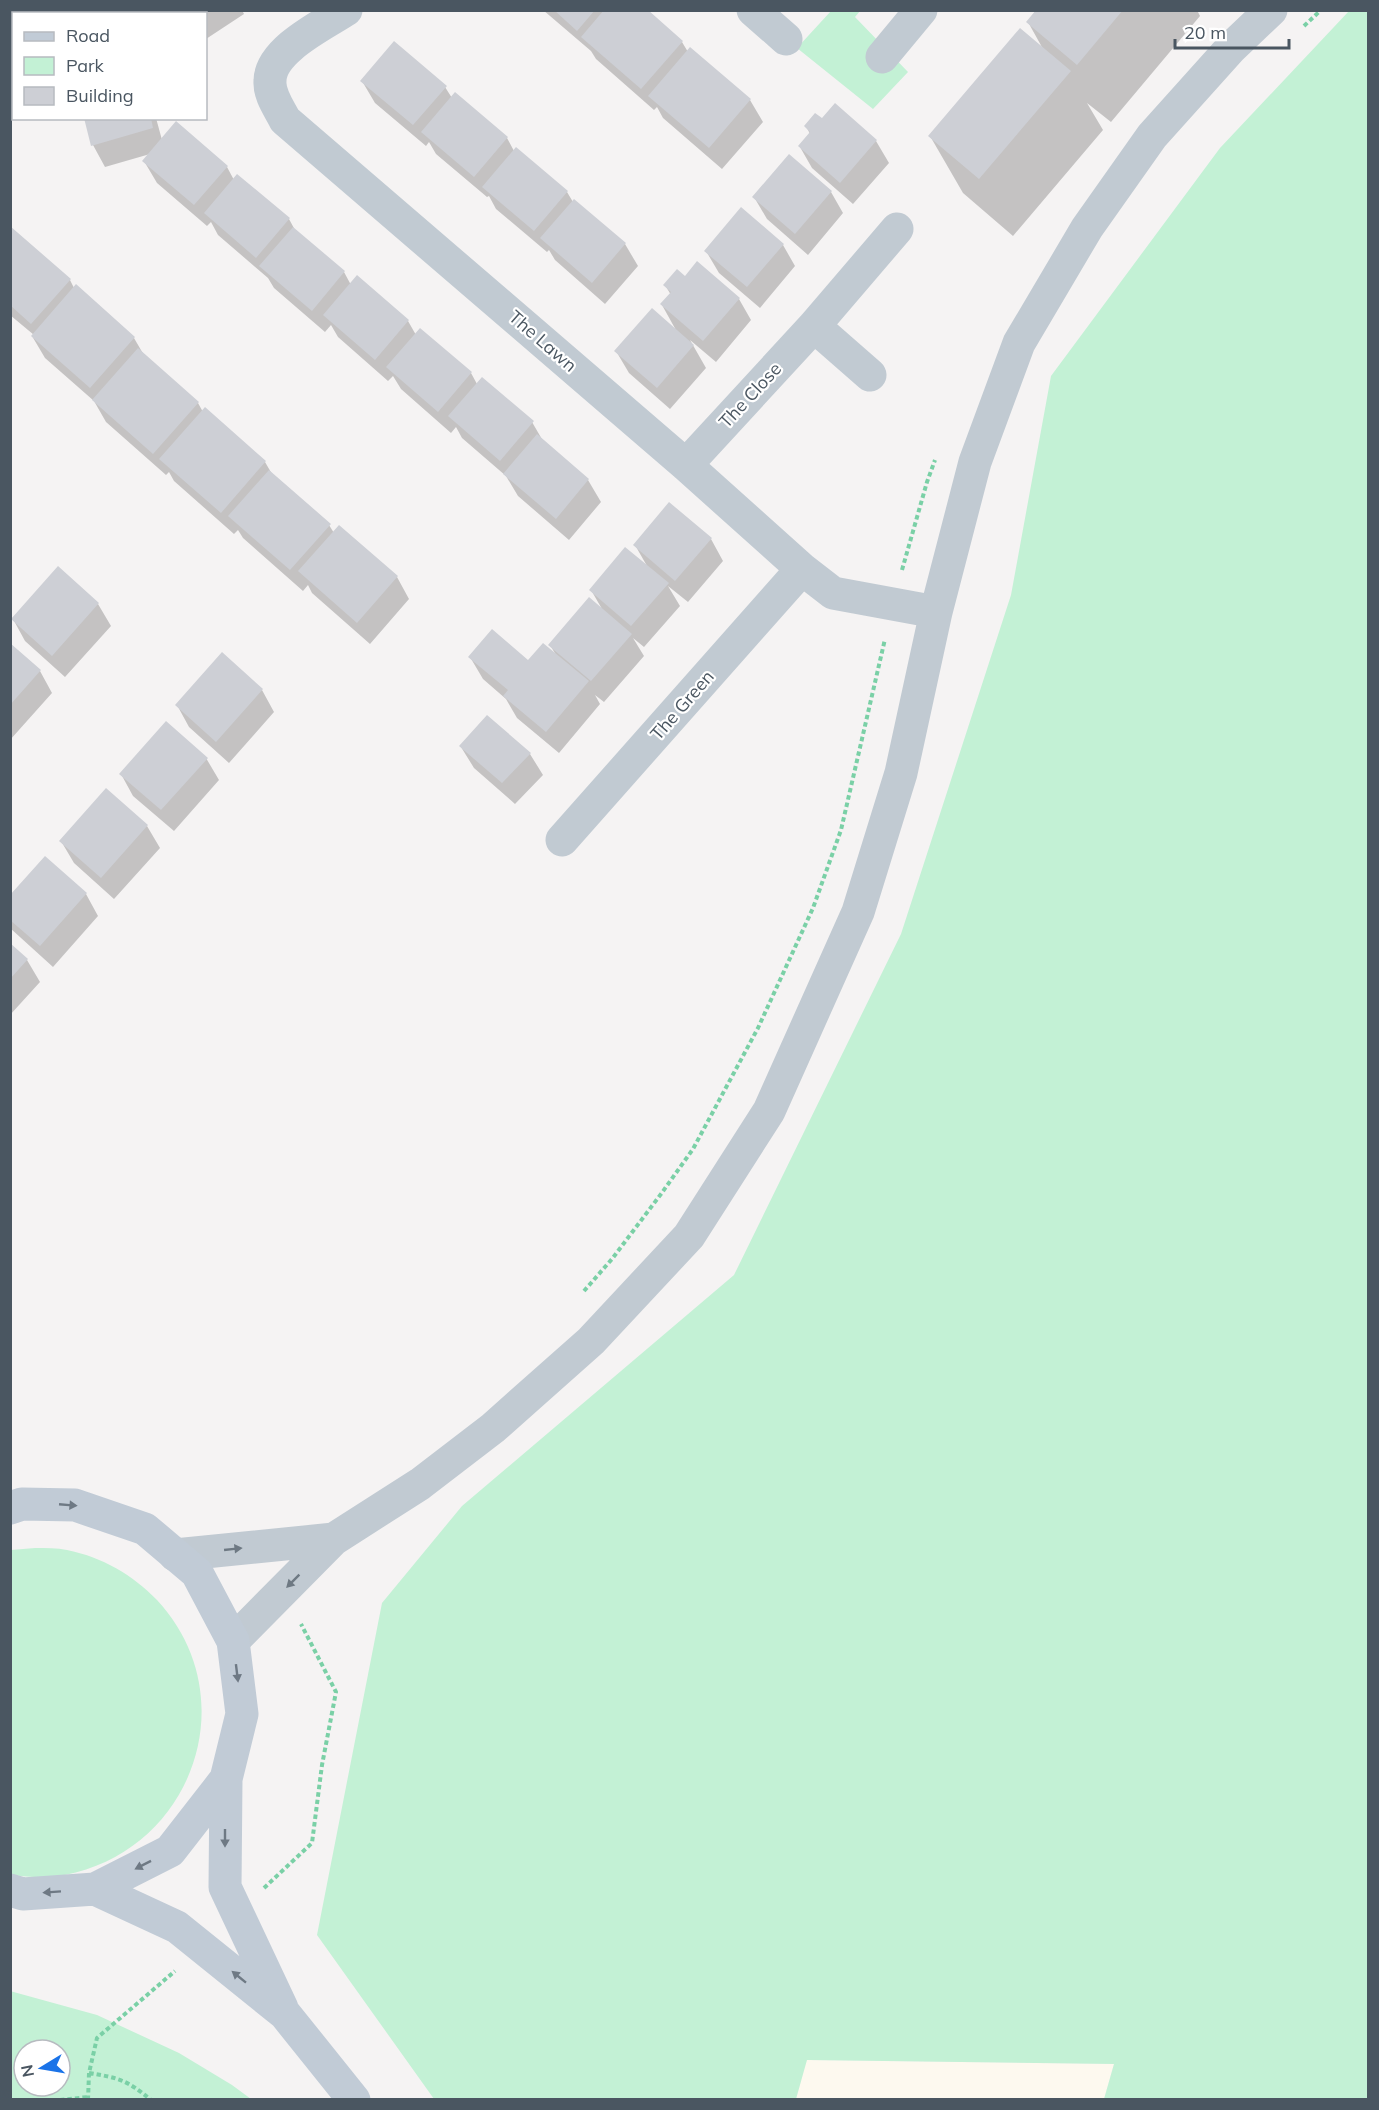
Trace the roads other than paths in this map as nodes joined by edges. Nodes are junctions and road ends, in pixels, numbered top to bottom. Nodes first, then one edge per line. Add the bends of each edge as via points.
1 (346, 10) edge
2 (753, 10) edge
3 (921, 10) edge
4 (1271, 10) edge
5 (786, 39) dead end
6 (882, 57) dead end
7 (897, 229) dead end
8 (814, 326) junction
9 (870, 375) dead end
10 (686, 465) junction
11 (802, 569) junction
12 (936, 612) junction
13 (562, 840) dead end
14 (10, 1508) edge
15 (334, 1539) junction
16 (175, 1555) junction
17 (233, 1641) junction
18 (226, 1779) junction
19 (95, 1889) junction
20 (10, 1890) edge
21 (285, 2014) junction
22 (354, 2100) edge

1 - 10 street, The Lawn via 290,46 273,66 270,81 274,100 285,120
2 - 5 street
3 - 6 street
4 - 12 street via 1152,136 1088,228 1019,344 975,462
7 - 8 street, The Close
8 - 9 street
8 - 10 street, The Close
10 - 11 street, The Lawn
11 - 12 street, The Lawn via 832,593
11 - 13 street, The Green
12 - 15 street via 902,773 858,912 769,1111 689,1236 591,1341 493,1428 420,1484
14 -> 16 main road via 22,1504 75,1505 145,1529
16 -> 15 street
15 -> 17 street
16 - 17 main road via 197,1573
17 -> 18 main road via 242,1714
18 -> 19 main road via 170,1851
18 -> 21 main road via 225,1887
19 -> 20 main road via 23,1894
21 -> 19 main road via 177,1927
21 - 22 main road

